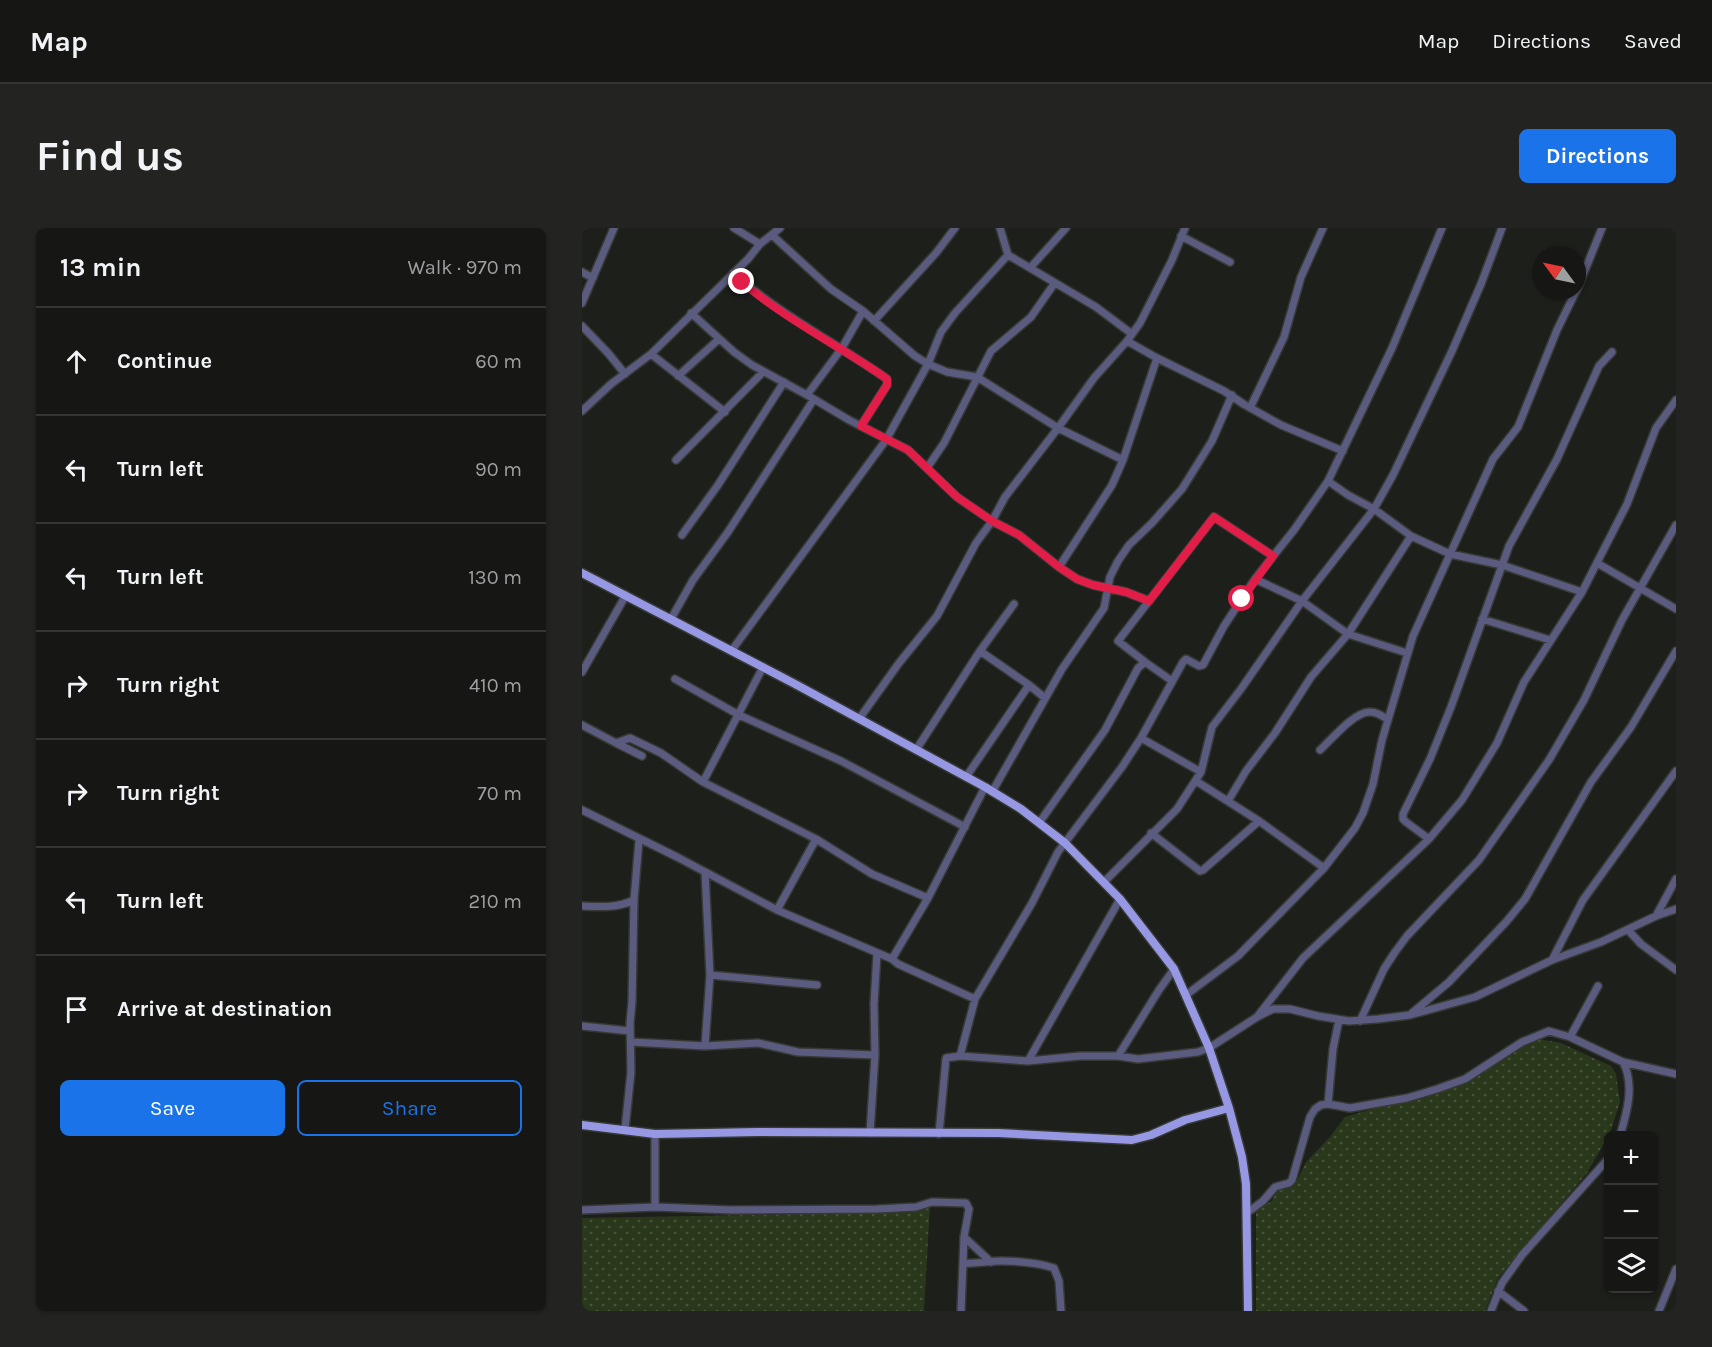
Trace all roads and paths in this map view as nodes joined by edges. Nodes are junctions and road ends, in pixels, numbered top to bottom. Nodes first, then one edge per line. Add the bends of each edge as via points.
1 (614, 228) edge
2 (734, 228) edge
3 (780, 228) edge
4 (955, 228) edge
5 (1000, 228) edge
6 (1066, 228) edge
7 (1185, 228) edge
8 (1323, 228) edge
9 (1442, 228) edge
10 (1502, 228) edge
11 (1602, 228) edge
12 (772, 235) junction
13 (1181, 236) junction
14 (760, 244) junction
15 (1008, 255) junction
16 (1230, 262) dead end
17 (1030, 268) junction
18 (1586, 268) edge
19 (582, 272) edge
20 (733, 273) junction
21 (593, 278) junction
22 (1054, 284) junction
23 (1572, 300) edge
24 (582, 303) edge
25 (863, 311) junction
26 (691, 313) junction
27 (874, 321) junction
28 (582, 326) edge
29 (1129, 337) junction
30 (719, 339) junction
31 (842, 348) junction
32 (1612, 352) dead end
33 (651, 354) junction
34 (1157, 358) junction
35 (928, 364) junction
36 (763, 372) junction
37 (625, 374) junction
38 (678, 376) junction
39 (977, 377) junction
40 (784, 382) junction
41 (1232, 395) junction
42 (811, 397) junction
43 (1676, 400) edge
44 (1250, 408) junction
45 (582, 411) edge
46 (725, 412) junction
47 (861, 426) junction
48 (1059, 428) junction
49 (886, 440) junction
50 (1343, 451) junction
51 (676, 460) dead end
52 (1123, 460) junction
53 (927, 468) junction
54 (1328, 481) junction
55 (1374, 509) junction
56 (992, 521) junction
57 (1676, 526) edge
58 (682, 535) dead end
59 (1411, 536) junction
60 (1450, 554) junction
61 (1273, 556) junction
62 (1597, 563) junction
63 (1502, 565) junction
64 (1059, 567) junction
65 (582, 573) edge
66 (1255, 579) junction
67 (1108, 587) junction
68 (1641, 587) junction
69 (1582, 592) junction
70 (626, 595) junction
71 (1149, 601) junction
72 (1302, 601) junction
73 (1014, 604) dead end
74 (1676, 609) edge
75 (671, 619) junction
76 (1482, 619) junction
77 (1348, 634) junction
78 (1550, 640) junction
79 (732, 651) junction
80 (980, 651) junction
81 (1676, 651) edge
82 (1407, 653) junction
83 (1145, 662) junction
84 (763, 667) junction
85 (582, 672) edge
86 (675, 679) dead end
87 (1172, 681) junction
88 (1029, 685) junction
89 (1045, 698) junction
90 (739, 715) junction
91 (859, 719) junction
92 (1388, 720) junction
93 (582, 725) edge
94 (1141, 738) junction
95 (616, 743) junction
96 (916, 750) junction
97 (1320, 750) dead end
98 (642, 756) dead end
99 (1676, 771) edge
100 (1201, 772) junction
101 (966, 777) junction
102 (1196, 781) junction
103 (703, 782) junction
104 (988, 790) junction
105 (1228, 801) junction
106 (582, 810) edge
107 (1259, 821) junction
108 (1039, 823) junction
109 (965, 827) junction
110 (1151, 833) junction
111 (816, 839) junction
112 (1429, 839) junction
113 (639, 840) junction
114 (1065, 843) junction
115 (1323, 868) junction
116 (705, 872) junction
117 (1676, 879) edge
118 (1104, 882) junction
119 (928, 898) junction
120 (1120, 898) junction
121 (634, 900) junction
122 (582, 906) edge
123 (1676, 909) edge
124 (777, 910) junction
125 (1656, 916) junction
126 (1628, 930) junction
127 (877, 954) junction
128 (892, 959) junction
129 (1552, 960) junction
130 (1174, 969) junction
131 (1676, 970) edge
132 (710, 975) junction
133 (817, 985) dead end
134 (1598, 986) dead end
135 (1186, 995) junction
136 (975, 999) junction
137 (1410, 1015) junction
138 (1257, 1017) junction
139 (1339, 1020) junction
140 (1360, 1021) junction
141 (582, 1026) edge
142 (630, 1030) junction
143 (1570, 1037) junction
144 (631, 1042) junction
145 (705, 1046) junction
146 (1209, 1048) junction
147 (875, 1055) junction
148 (960, 1056) junction
149 (1118, 1056) junction
150 (1029, 1061) junction
151 (1623, 1062) junction
152 (1676, 1074) edge
153 (1329, 1104) junction
154 (1229, 1108) junction
155 (582, 1125) edge
156 (625, 1129) junction
157 (1621, 1131) edge
158 (870, 1133) junction
159 (655, 1134) junction
160 (939, 1134) junction
161 (1604, 1164) edge
162 (655, 1208) junction
163 (582, 1210) edge
164 (1248, 1212) junction
165 (964, 1237) junction
166 (991, 1262) junction
167 (963, 1263) junction
168 (1676, 1269) edge
169 (1498, 1291) junction
170 (962, 1311) edge
171 (1061, 1311) edge
172 (1248, 1311) edge
173 (1491, 1311) edge
174 (1524, 1311) edge
175 (1659, 1311) edge

1 - 21 street
2 - 14 street
3 - 12 street
4 - 27 street
5 - 15 street
6 - 17 street
7 - 13 street
8 - 44 street via 1300,277 1284,337
9 - 50 street
10 - 55 street via 1442,374
11 - 18 street
12 - 14 street
12 - 25 street via 831,289
13 - 16 street
13 - 29 street
14 - 20 street
15 - 17 street
15 - 35 street via 941,332
17 - 22 street
19 - 21 street
20 - 26 street
20 - 31 street via 790,318
21 - 24 street
22 - 29 street via 1096,307
22 - 39 street via 1030,317 993,348
23 - 60 street via 1518,427 1493,459
25 - 27 street
25 - 31 street
26 - 30 street
26 - 33 street
27 - 35 street
28 - 37 street
29 - 34 street
29 - 48 street
30 - 36 street
30 - 38 street
31 - 42 street
31 - 47 street via 888,382
32 - 63 street via 1599,366
33 - 37 street
33 - 38 street
34 - 41 street
34 - 52 street
35 - 39 street
35 - 49 street
36 - 40 street
36 - 46 street
37 - 45 street
38 - 46 street
39 - 48 street
39 - 53 street
40 - 42 street
40 - 58 street
41 - 44 street
41 - 67 street via 1197,467 1182,489 1125,550
42 - 47 street
42 - 75 street
43 - 62 street via 1656,428 1627,504
44 - 50 street
46 - 51 street
47 - 49 street
48 - 52 street
48 - 56 street via 1005,497
49 - 53 street via 908,450
49 - 79 street
50 - 54 street
52 - 64 street via 1112,485
53 - 56 street via 957,497
54 - 55 street
54 - 61 street
55 - 59 street
55 - 72 street
56 - 64 street via 1024,539
56 - 91 street via 937,616
57 - 68 street
59 - 60 street
59 - 77 street
60 - 63 street
60 - 82 street
61 - 66 street
61 - 71 street via 1214,517
62 - 68 street
62 - 69 street
63 - 69 street
63 - 76 street
64 - 67 street via 1085,582
65 - 70 main road
66 - 72 street
66 - 87 street via 1203,665 1185,660
67 - 71 street
67 - 89 street via 1104,608
68 - 74 street
68 - 140 street via 1550,760 1479,860 1395,952
69 - 78 street
70 - 75 main road
70 - 85 street
71 - 83 street via 1118,641
72 - 77 street
72 - 100 street via 1212,727
73 - 80 street
75 - 79 main road
76 - 78 street
76 - 112 street via 1430,759 1403,814 1406,822
77 - 82 street
77 - 105 street via 1311,677
78 - 112 street via 1517,694 1485,763 1462,800
79 - 84 main road
80 - 88 street
80 - 96 street
81 - 137 street via 1631,727 1591,782 1525,898 1449,982
82 - 92 street
83 - 87 street
83 - 108 street via 1105,730
84 - 90 street
84 - 91 main road
86 - 90 street
87 - 94 street
88 - 89 street
88 - 101 street
89 - 104 street
90 - 103 street
90 - 109 street via 841,762
91 - 96 main road
92 - 97 street via 1368,711 1359,714
92 - 115 street via 1363,813
93 - 95 street
94 - 100 street
94 - 114 street
95 - 98 street
95 - 103 street via 630,738 661,753
96 - 101 main road
99 - 129 street via 1583,900
100 - 102 street
101 - 104 main road
102 - 105 street
102 - 110 street via 1177,809
103 - 111 street
104 - 108 main road
104 - 109 street
105 - 107 street
106 - 113 street
107 - 110 street via 1200,871
107 - 115 street
108 - 114 main road
109 - 119 street
110 - 118 street
111 - 119 street via 872,874
111 - 124 street
112 - 138 street via 1303,958
113 - 116 street
113 - 121 street
114 - 118 main road
114 - 136 street
115 - 135 street via 1238,956
116 - 124 street
116 - 132 street
117 - 125 street
118 - 120 main road
119 - 128 street
120 - 130 main road
120 - 150 street
121 - 122 street via 612,907
121 - 142 street
123 - 125 street
124 - 127 street
125 - 126 street
126 - 129 street
126 - 131 street
127 - 128 street
127 - 147 street
128 - 136 street
129 - 137 street via 1475,997
130 - 135 main road
130 - 149 street
132 - 133 street
132 - 145 street
134 - 143 street
135 - 146 main road
136 - 148 street
137 - 140 street
138 - 139 street via 1274,1009 1290,1009
138 - 146 street
139 - 140 street
139 - 153 street
141 - 142 street
142 - 144 street
143 - 151 street
143 - 153 street via 1543,1033 1465,1079 1407,1098 1350,1108
144 - 145 street
144 - 156 street
145 - 147 street via 758,1043 787,1051
146 - 149 street via 1138,1059
146 - 154 main road
147 - 158 street
148 - 150 street
148 - 160 street via 946,1058
149 - 150 street via 1064,1056
151 - 152 street
151 - 157 street via 1629,1098
153 - 164 street via 1315,1109 1310,1117 1292,1180 1275,1188
154 - 160 main road via 1132,1140
154 - 164 main road via 1242,1157
155 - 156 main road
156 - 159 main road
158 - 159 main road
158 - 160 main road
159 - 162 street
161 - 169 street via 1538,1235
162 - 163 street
162 - 165 street via 877,1209 946,1201 966,1203 969,1209
164 - 172 main road
165 - 166 street
165 - 167 street
166 - 167 street
166 - 171 street via 1054,1268
167 - 170 street
168 - 175 street
169 - 173 street
169 - 174 street

